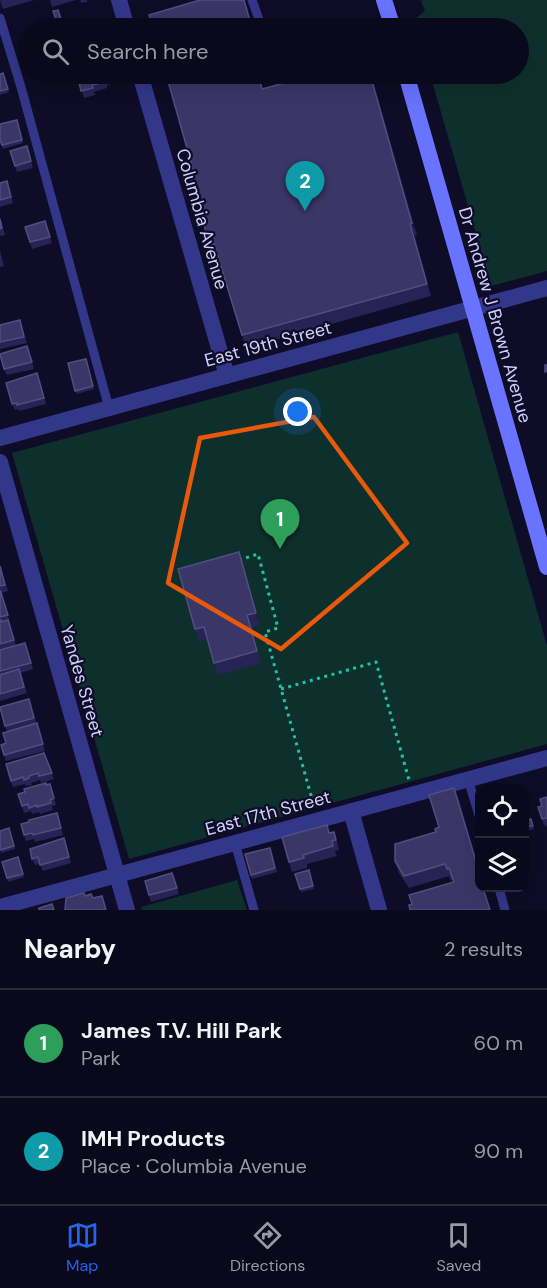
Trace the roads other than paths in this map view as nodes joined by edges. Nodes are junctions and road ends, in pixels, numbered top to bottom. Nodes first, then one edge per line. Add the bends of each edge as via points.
1 (119, 0) edge
2 (252, 0) edge
3 (384, 0) edge
4 (0, 18) edge
5 (124, 18) edge
6 (258, 18) edge
7 (390, 18) edge
8 (18, 77) edge
9 (20, 84) edge
10 (143, 84) edge
11 (409, 84) edge
12 (547, 288) edge
13 (473, 308) junction
14 (227, 376) junction
15 (109, 408) junction
16 (0, 438) edge
17 (0, 462) edge
18 (547, 567) edge
19 (547, 758) edge
20 (468, 779) junction
21 (475, 802) edge
22 (351, 811) junction
23 (234, 843) junction
24 (117, 875) junction
25 (500, 892) edge
26 (1, 907) edge
27 (127, 910) edge
28 (254, 910) edge
29 (379, 910) edge
30 (505, 910) edge

1 - 5 street
2 - 6 lane
3 - 7 main road
4 - 8 lane
9 - 15 lane
10 - 14 street, Columbia Avenue
11 - 13 main road, Dr Andrew J Brown Avenue
12 - 13 street, East 19th Street
13 - 14 street, East 19th Street
13 - 18 main road, Dr Andrew J Brown Avenue
14 - 15 street, East 19th Street
15 - 16 street, East 19th Street
17 - 24 street, Yandes Street
19 - 20 street, East 17th Street
20 - 21 lane
20 - 22 street, East 17th Street
22 - 23 street, East 17th Street
22 - 29 street
23 - 24 street, East 17th Street
23 - 28 lane
24 - 26 street, East 17th Street
24 - 27 street, Yandes Street
25 - 30 lane

